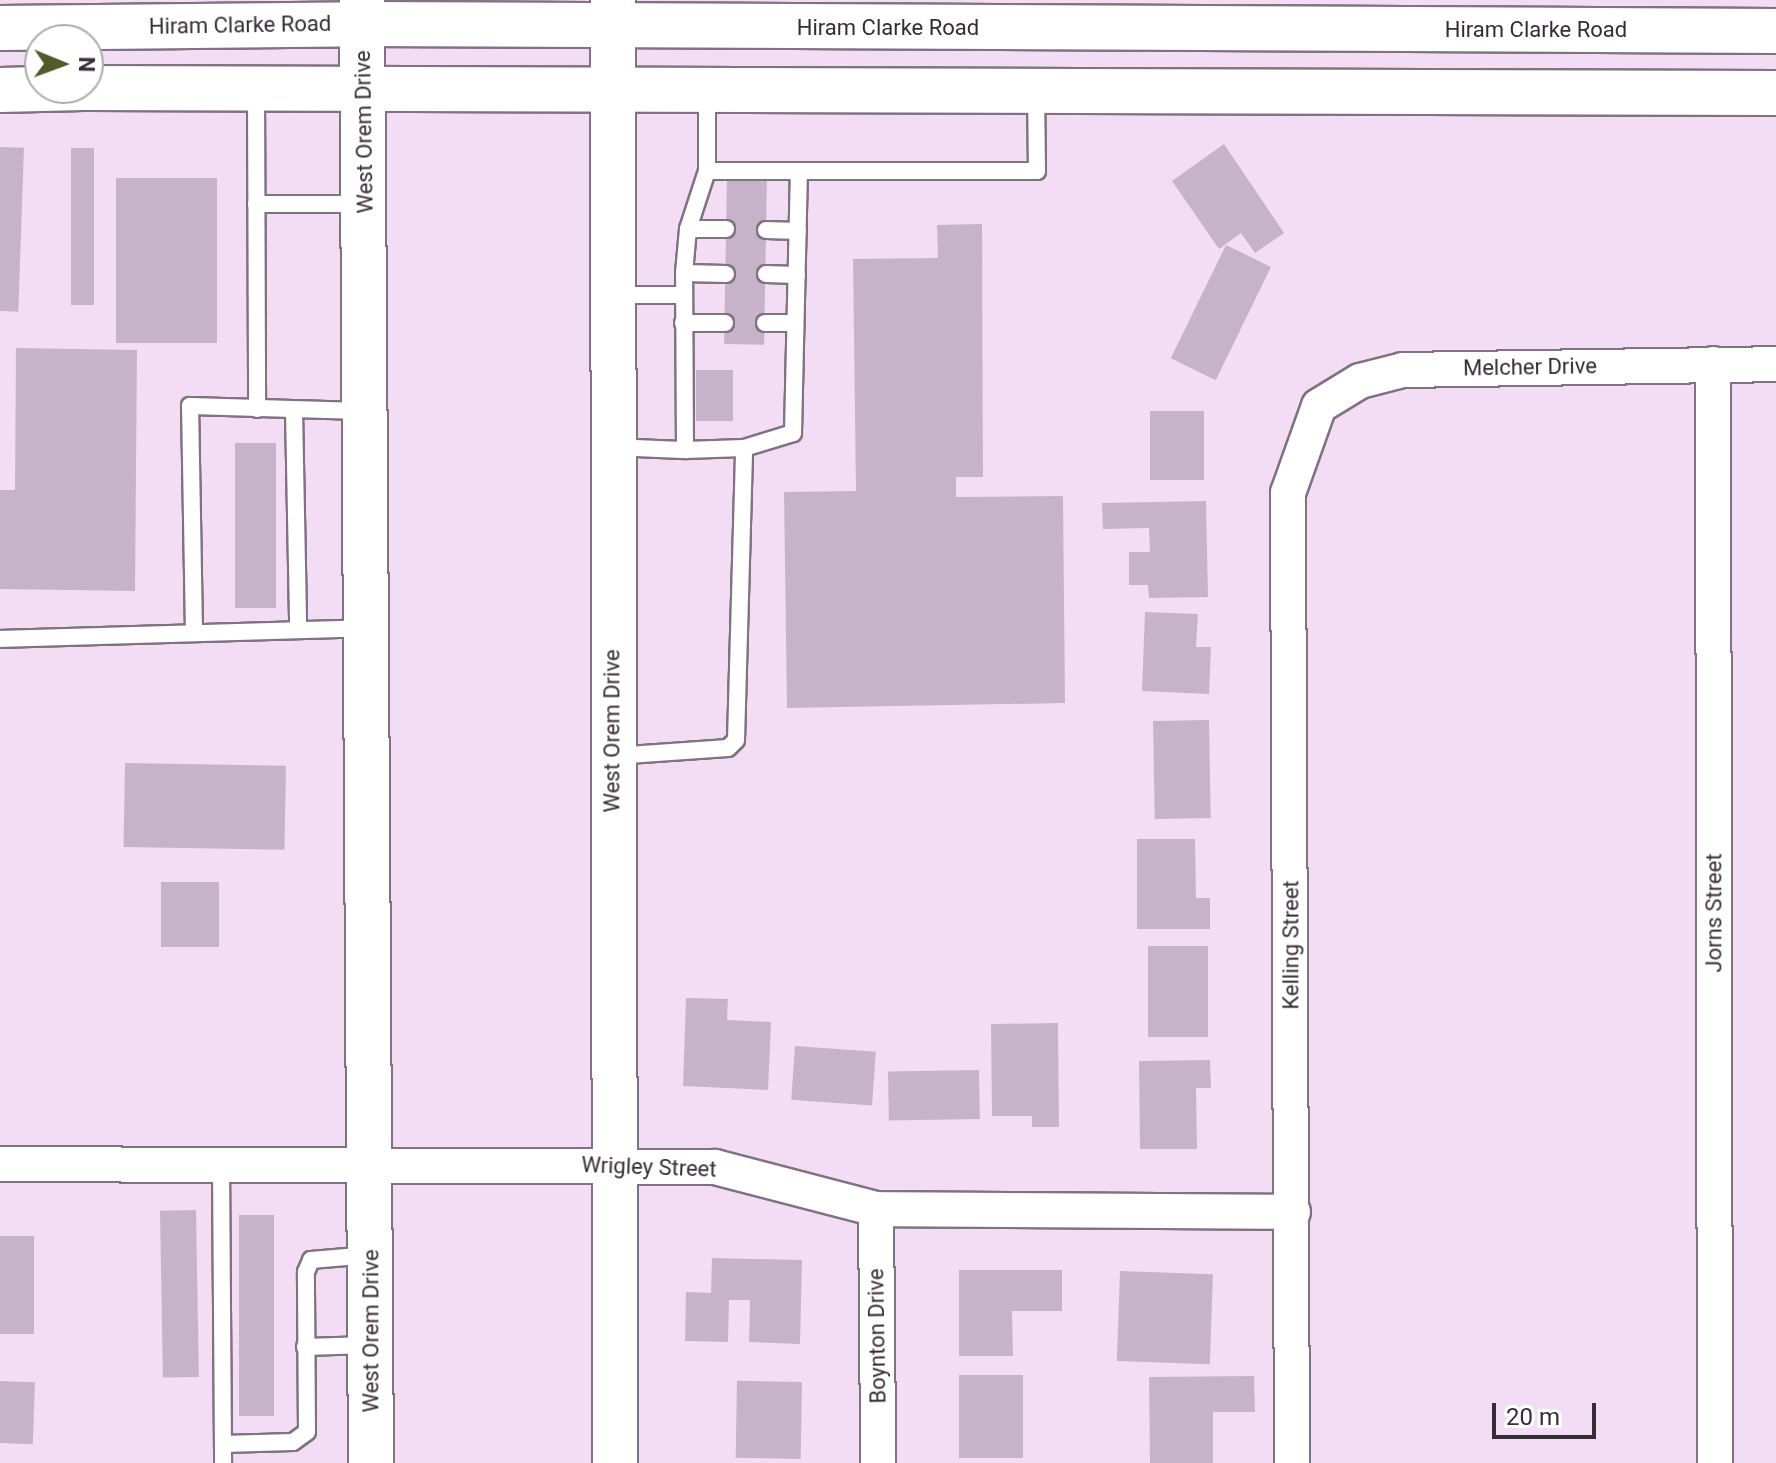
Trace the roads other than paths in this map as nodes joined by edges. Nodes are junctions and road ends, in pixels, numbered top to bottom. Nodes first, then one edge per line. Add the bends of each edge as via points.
1 (363, 12) edge
2 (614, 14) edge
3 (0, 28) edge
4 (1110, 29) junction
5 (1618, 30) junction
6 (1776, 31) edge
7 (104, 88) edge
8 (24, 89) edge
9 (0, 90) edge
10 (256, 90) junction
11 (1036, 91) junction
12 (1110, 91) junction
13 (364, 93) junction
14 (1619, 93) junction
15 (1776, 93) edge
16 (616, 94) junction
17 (707, 94) junction
18 (707, 171) junction
19 (799, 171) junction
20 (256, 204) junction
21 (365, 204) junction
22 (688, 229) junction
23 (726, 229) dead end
24 (766, 230) dead end
25 (798, 231) junction
26 (684, 273) junction
27 (726, 274) dead end
28 (766, 274) dead end
29 (797, 275) junction
30 (615, 295) junction
31 (683, 295) junction
32 (683, 323) junction
33 (725, 323) dead end
34 (765, 323) dead end
35 (795, 323) junction
36 (1713, 364) junction
37 (1776, 364) edge
38 (257, 409) junction
39 (294, 410) junction
40 (366, 411) junction
41 (1309, 431) joint
42 (614, 447) junction
43 (744, 448) junction
44 (685, 450) junction
45 (298, 627) junction
46 (368, 628) junction
47 (194, 632) junction
48 (0, 639) edge
49 (612, 756) junction
50 (0, 1164) edge
51 (221, 1164) junction
52 (371, 1164) junction
53 (613, 1165) junction
54 (876, 1209) junction
55 (1293, 1212) junction
56 (371, 1255) junction
57 (371, 1345) junction
58 (305, 1347) junction
59 (223, 1444) junction
60 (223, 1463) edge
61 (371, 1463) edge
62 (615, 1463) edge
63 (878, 1463) edge
64 (1292, 1463) edge
65 (1715, 1463) edge

1 - 2 main road, Hiram Clarke Road
1 - 3 main road, Hiram Clarke Road
1 - 13 main road, West Orem Drive
2 - 4 main road, Hiram Clarke Road
2 - 16 main road, West Orem Drive
4 - 5 main road, Hiram Clarke Road
4 - 12 main road
5 - 6 main road, Hiram Clarke Road
5 - 14 main road
7 - 10 main road
8 - 9 main road
10 - 13 main road
10 - 20 lane
11 - 12 main road
11 - 17 main road
11 - 19 lane via 1037,171
12 - 14 main road
13 - 16 main road
13 - 21 main road, West Orem Drive
14 - 15 main road
16 - 17 main road
16 - 30 main road, West Orem Drive
17 - 18 lane
18 - 19 lane
18 - 22 lane
19 - 25 lane
20 - 21 lane
20 - 38 lane
21 - 40 main road, West Orem Drive
22 - 23 lane
22 - 26 lane
24 - 25 lane
25 - 29 lane
26 - 27 lane
26 - 31 lane
28 - 29 lane
29 - 35 lane
30 - 31 lane
30 - 42 main road, West Orem Drive
31 - 32 lane
32 - 33 lane
32 - 44 lane
34 - 35 lane
35 - 43 lane via 793,433
36 - 37 street, Melcher Drive
36 - 41 street, Melcher Drive via 1403,370 1360,381 1319,406
36 - 65 street, Jorns Street
38 - 39 lane
38 - 47 lane via 190,406
39 - 40 lane
39 - 45 lane
40 - 46 main road, West Orem Drive
41 - 55 street, Kelling Street via 1288,493
42 - 44 lane
42 - 49 main road, West Orem Drive
43 - 44 lane
43 - 49 lane via 736,740 728,748
45 - 46 lane
45 - 47 lane
46 - 52 main road, West Orem Drive
47 - 48 lane
49 - 53 main road, West Orem Drive
50 - 51 street, Wrigley Street
51 - 52 street, Wrigley Street
51 - 59 lane
52 - 53 street, Wrigley Street
52 - 56 main road, West Orem Drive
53 - 54 street, Wrigley Street via 715,1167
53 - 62 main road, West Orem Drive
54 - 55 street, Wrigley Street
54 - 63 street, Boynton Drive
55 - 64 street, Kelling Street
56 - 57 main road, West Orem Drive
56 - 58 lane via 311,1260
57 - 58 lane
57 - 61 main road, West Orem Drive
58 - 59 lane via 307,1432 293,1442
59 - 60 lane

